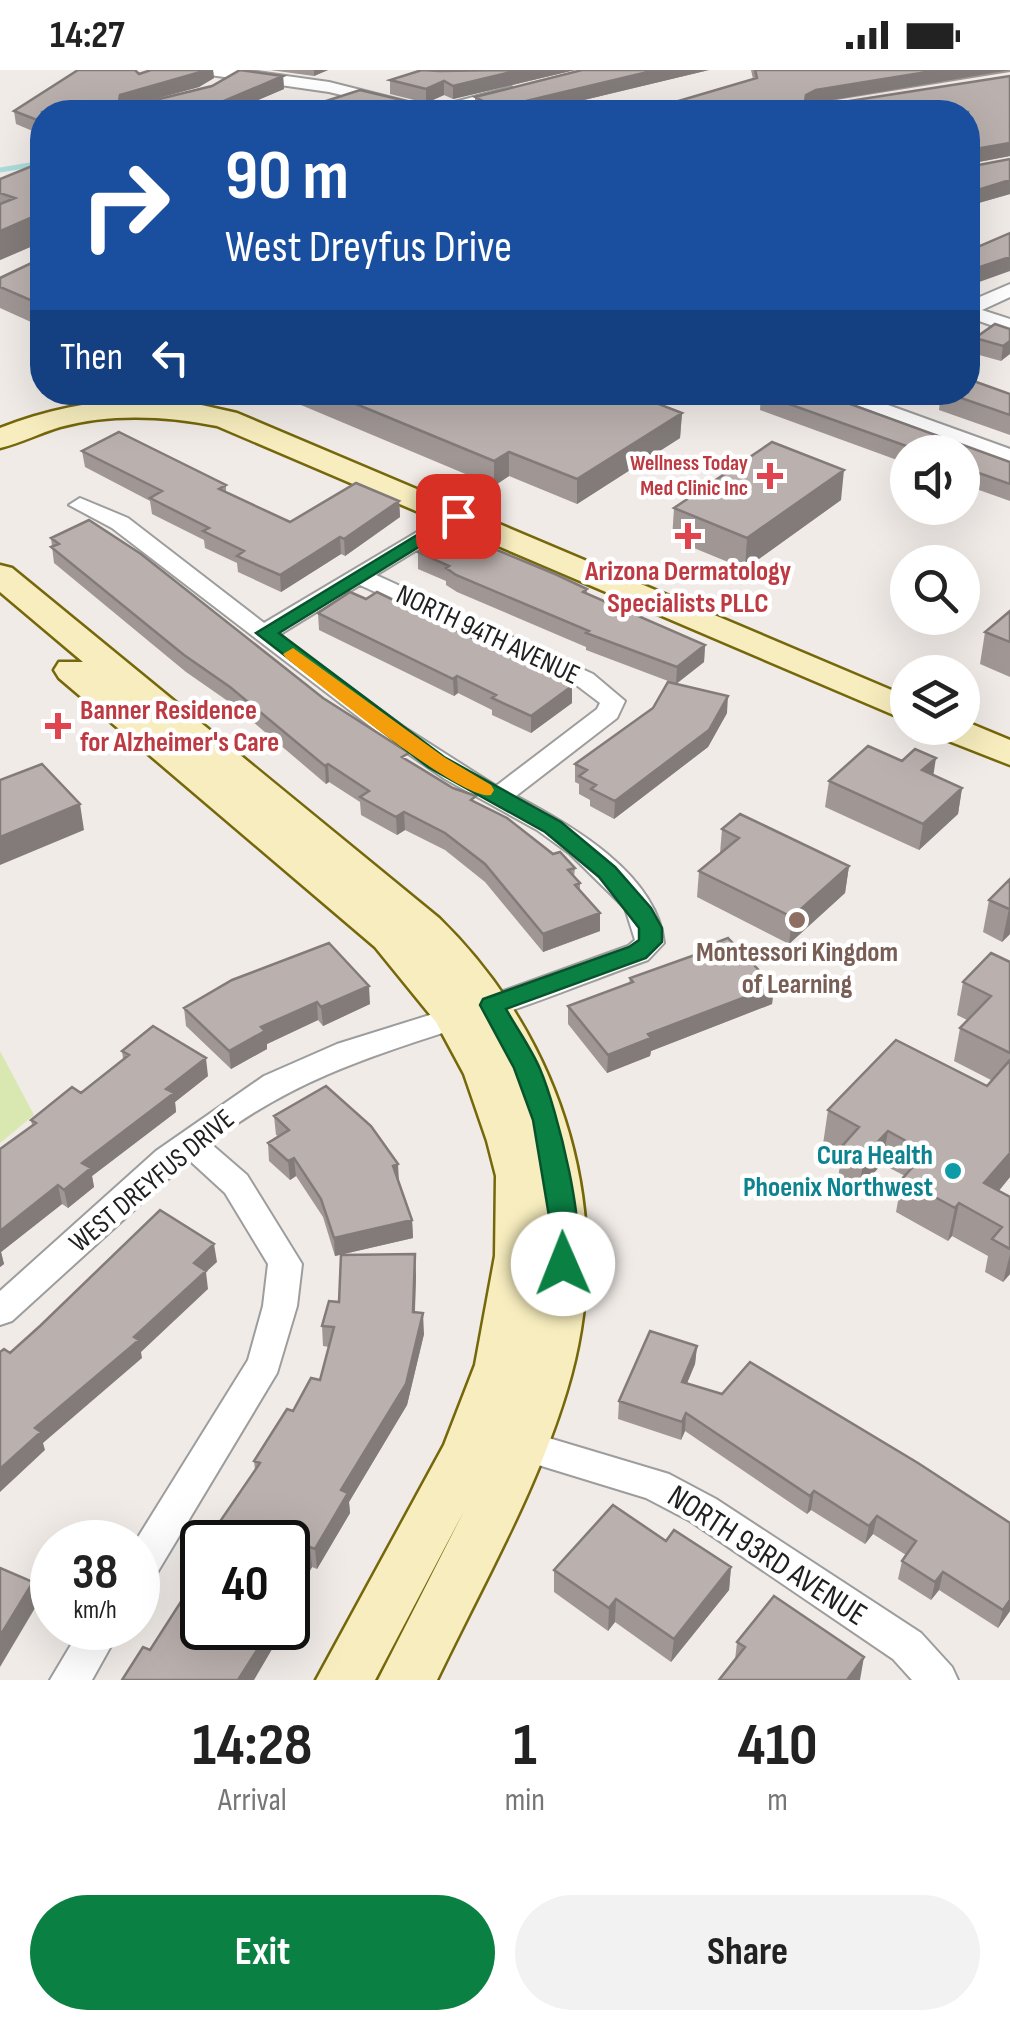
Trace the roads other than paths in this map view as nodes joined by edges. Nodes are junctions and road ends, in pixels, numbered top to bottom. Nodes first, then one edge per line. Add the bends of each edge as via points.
1 (210, 70) edge
2 (237, 74) junction
3 (520, 89) edge
4 (206, 93) edge
5 (383, 100) edge
6 (478, 100) edge
7 (1010, 290) edge
8 (980, 304) edge
9 (980, 315) edge
10 (1010, 326) edge
11 (46, 405) edge
12 (236, 405) edge
13 (868, 405) edge
14 (0, 421) edge
15 (0, 440) edge
16 (1010, 456) edge
17 (80, 505) dead end
18 (467, 510) junction
19 (0, 575) edge
20 (358, 576) junction
21 (0, 610) edge
22 (266, 633) junction
23 (860, 678) junction
24 (890, 684) edge
25 (890, 698) edge
26 (980, 718) edge
27 (1010, 731) edge
28 (980, 741) edge
29 (1010, 754) edge
30 (498, 797) junction
31 (473, 1011) junction
32 (190, 1143) junction
33 (542, 1228) junction
34 (0, 1311) edge
35 (522, 1445) junction
36 (160, 1535) edge
37 (88, 1650) edge
38 (70, 1680) edge
39 (346, 1680) edge
40 (407, 1680) edge
41 (938, 1680) edge

1 - 2 street
2 - 4 street
2 - 5 street
3 - 6 street
7 - 8 street
9 - 10 street
11 - 14 street
12 - 18 street
13 - 16 street
15 - 18 street via 98,410 185,410 246,426
17 - 22 street via 120,523
18 - 20 street
18 - 23 street
19 - 31 street via 401,906 449,952
20 - 22 street
20 - 30 street, NORTH 94TH AVENUE via 584,679 614,701 608,713
21 - 31 street via 390,938 437,990
22 - 30 street via 436,762
23 - 24 street
23 - 25 street
26 - 27 street
28 - 29 street
30 - 31 street, WEST DREYFUS DRIVE via 553,827 607,872 643,913 650,942 638,953
31 - 32 street, WEST DREYFUS DRIVE via 317,1062
31 - 33 street via 486,1074
32 - 34 street, WEST DREYFUS DRIVE
32 - 36 street via 236,1184 284,1264 265,1363
33 - 35 street via 560,1298 549,1364
33 - 39 street via 468,1451
35 - 40 street
35 - 41 street, NORTH 93RD AVENUE via 656,1485 702,1510 906,1646
37 - 38 street

